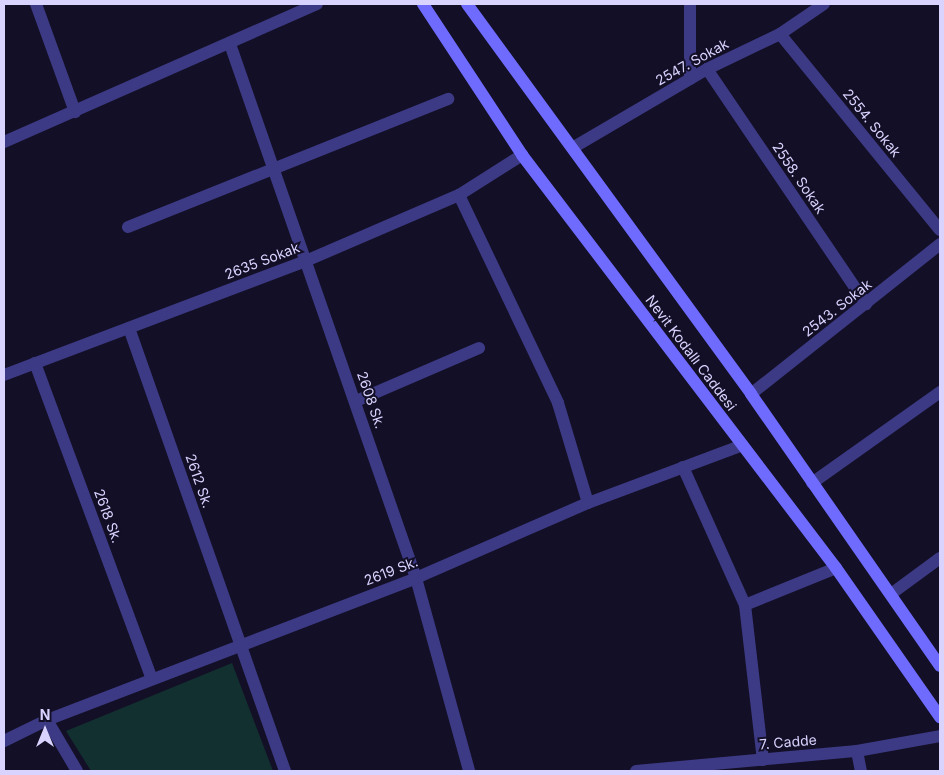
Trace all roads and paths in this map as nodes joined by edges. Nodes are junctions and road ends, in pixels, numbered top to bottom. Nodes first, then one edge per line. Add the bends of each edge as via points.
1 (36, 4) edge
2 (317, 4) edge
3 (423, 4) edge
4 (467, 4) edge
5 (690, 4) edge
6 (824, 4) edge
7 (780, 34) junction
8 (230, 44) junction
9 (707, 69) junction
10 (690, 79) junction
11 (448, 99) dead end
12 (75, 112) junction
13 (4, 142) edge
14 (574, 147) junction
15 (522, 155) junction
16 (275, 168) junction
17 (459, 195) junction
18 (128, 227) dead end
19 (940, 230) edge
20 (940, 244) edge
21 (308, 260) junction
22 (866, 304) junction
23 (129, 328) junction
24 (479, 348) dead end
25 (35, 363) junction
26 (4, 376) edge
27 (940, 392) edge
28 (751, 394) junction
29 (356, 401) junction
30 (743, 445) junction
31 (683, 467) junction
32 (812, 484) junction
33 (588, 503) junction
34 (940, 558) edge
35 (836, 568) junction
36 (416, 578) junction
37 (891, 594) junction
38 (745, 605) junction
39 (240, 645) junction
40 (940, 666) edge
41 (152, 679) junction
42 (940, 717) edge
43 (47, 720) junction
44 (940, 736) edge
45 (4, 740) edge
46 (857, 752) junction
47 (762, 760) junction
48 (77, 771) edge
49 (285, 771) edge
50 (469, 771) edge
51 (636, 771) edge
52 (643, 771) edge
53 (861, 771) edge

1 - 12 street
2 - 8 street
3 - 15 main road, Nevit Kodallı Caddesi
4 - 14 main road, Nevit Kodallı Caddesi
5 - 10 street
6 - 7 street, 2547. Sokak
7 - 9 street, 2547. Sokak
7 - 19 street, 2554. Sokak
8 - 12 street
8 - 16 street, 2608 Sk.
9 - 10 street, 2547. Sokak
9 - 22 street, 2558. Sokak
10 - 14 street, 2547. Sokak
11 - 16 street
12 - 13 street
14 - 28 main road, Nevit Kodallı Caddesi
15 - 17 street, 2635 Sokak
15 - 30 main road, Nevit Kodallı Caddesi
16 - 18 street
16 - 21 street, 2608 Sk.
17 - 21 street, 2635 Sokak
17 - 33 street via 558,403
20 - 22 street, 2543. Sokak
21 - 23 street, 2635 Sokak
21 - 29 street, 2608 Sk.
22 - 28 street, 2543. Sokak
23 - 25 street, 2635 Sokak
23 - 39 street, 2612 Sk.
24 - 29 street
25 - 26 street, 2635 Sokak
25 - 41 street, 2618 Sk.
27 - 32 street
28 - 32 main road, Nevit Kodallı Caddesi
29 - 36 street, 2608 Sk.
30 - 31 street, 2619 Sk.
30 - 35 main road, Nevit Kodallı Caddesi
31 - 33 street, 2619 Sk.
31 - 38 street
32 - 37 main road, Nevit Kodallı Caddesi
33 - 36 street, 2619 Sk.
34 - 37 street
35 - 38 street
35 - 42 main road, Nevit Kodallı Caddesi
36 - 39 street, 2619 Sk.
36 - 50 street, 2608 Sk.
37 - 40 main road, Nevit Kodallı Caddesi
38 - 47 street
39 - 41 street, 2619 Sk.
39 - 49 street, 2612 Sk.
41 - 43 street, 2619 Sk.
43 - 45 street, 2619 Sk.
43 - 48 street
44 - 46 street, 7. Cadde
46 - 47 street, 7. Cadde
46 - 53 street
47 - 52 street, 7. Cadde
51 - 52 street, 7. Cadde

